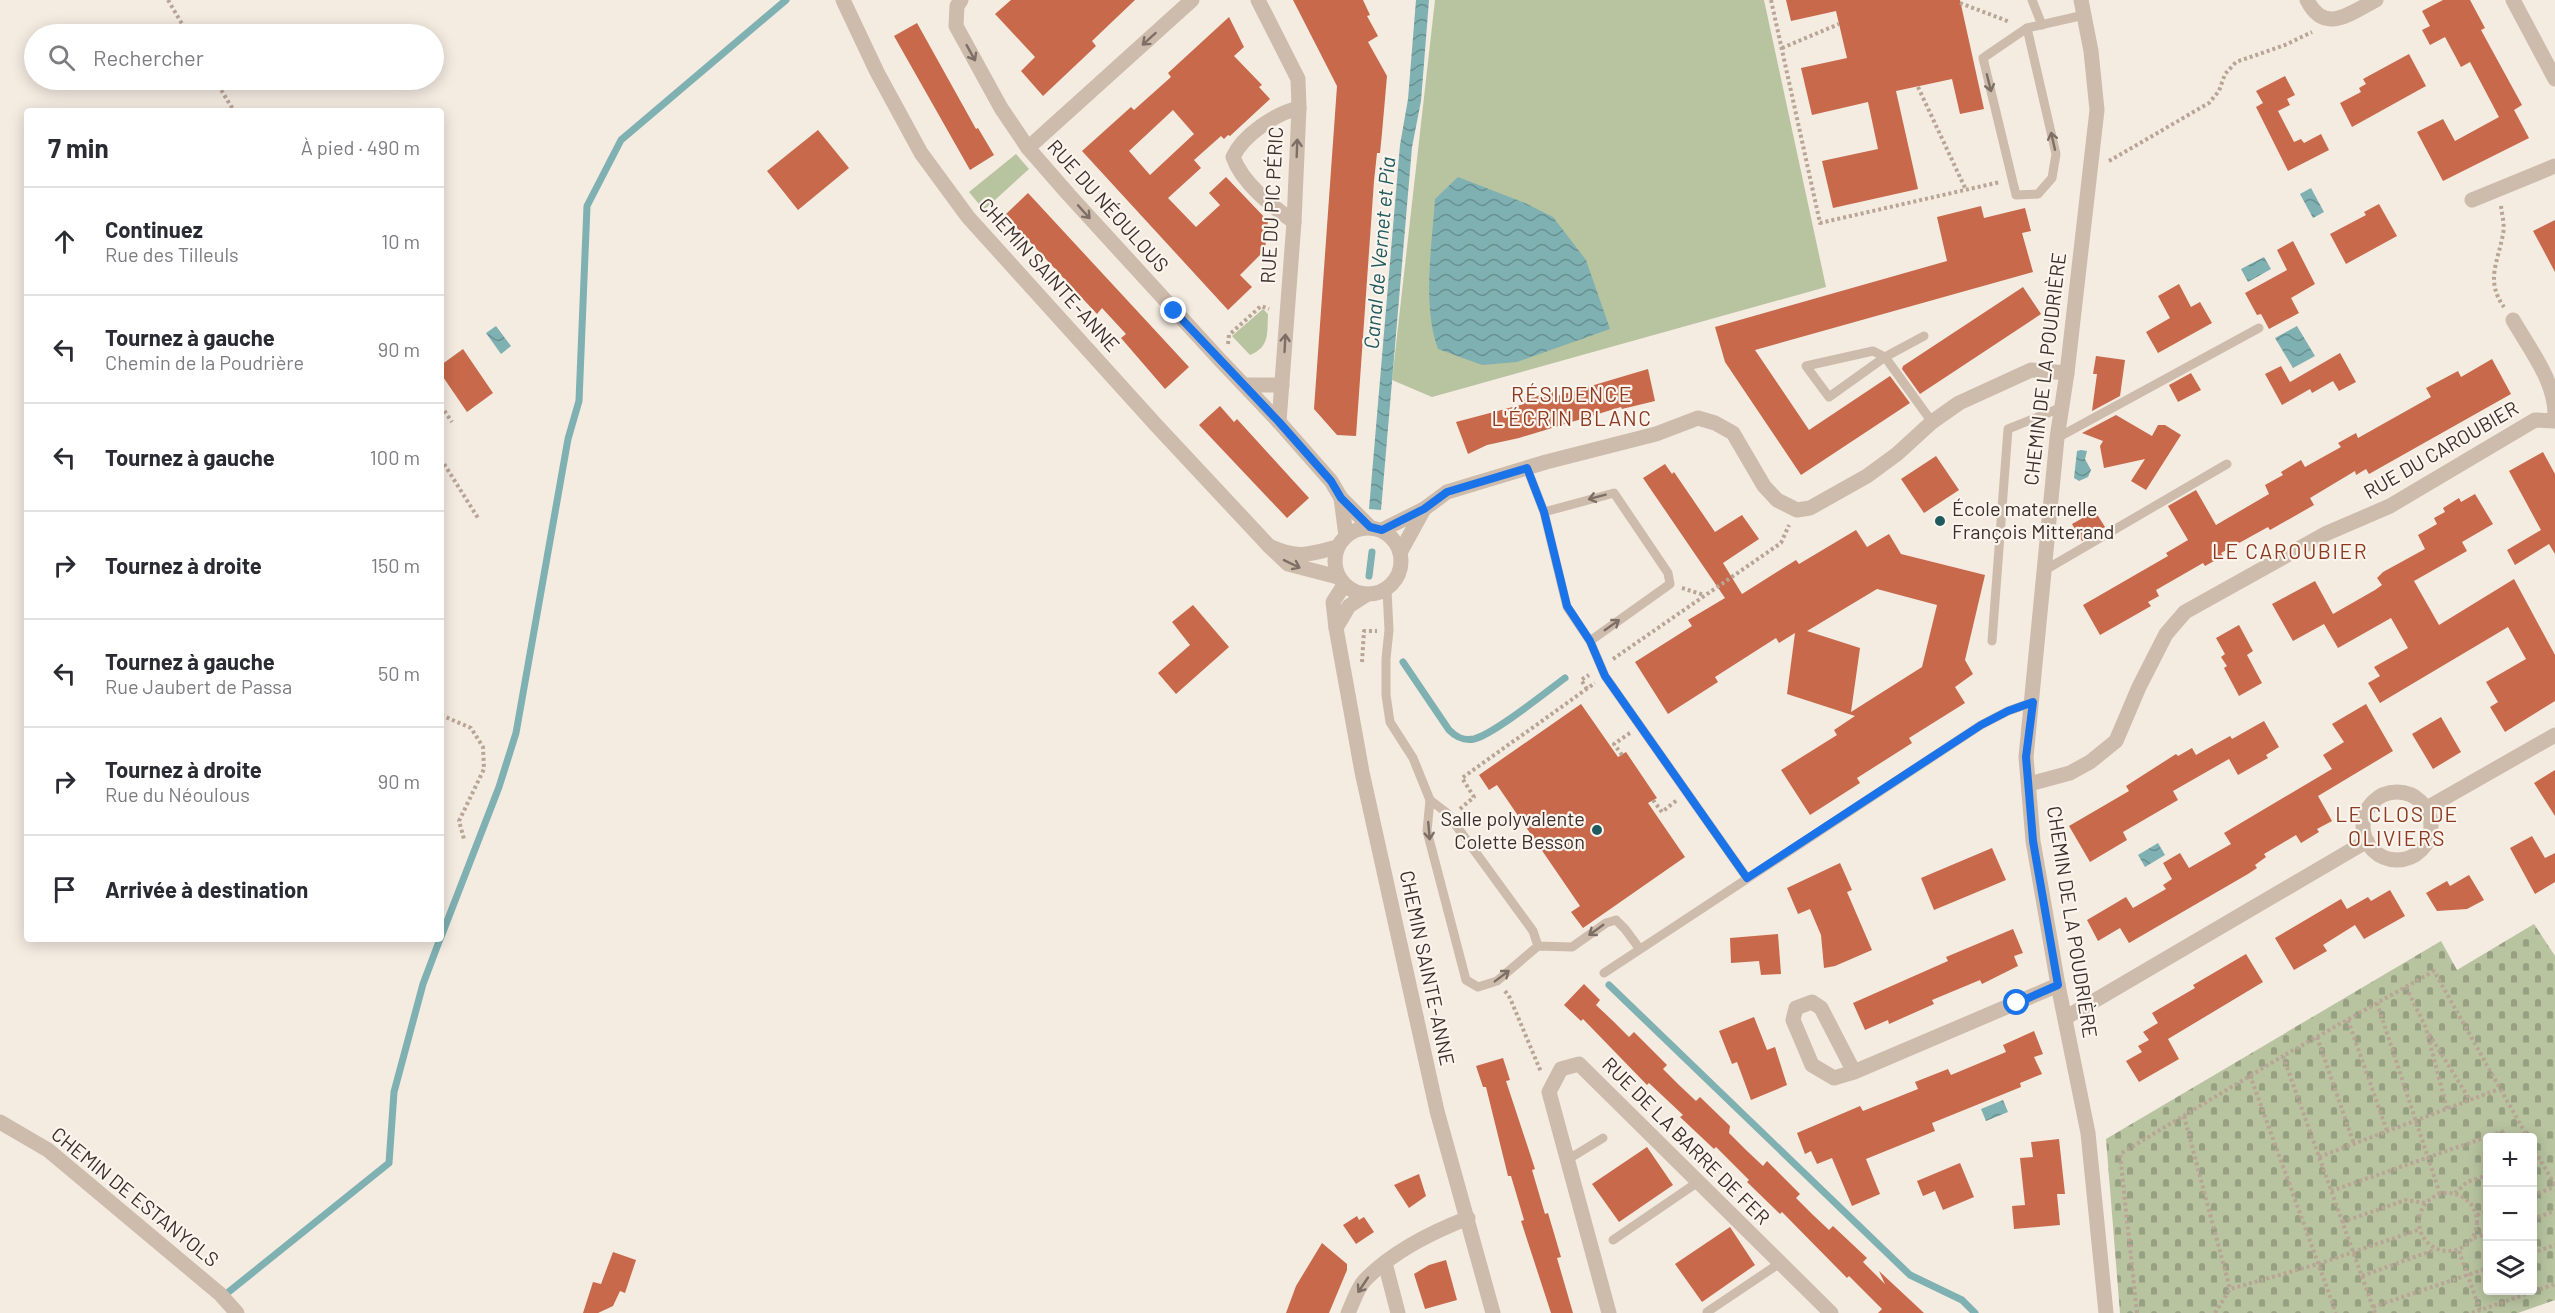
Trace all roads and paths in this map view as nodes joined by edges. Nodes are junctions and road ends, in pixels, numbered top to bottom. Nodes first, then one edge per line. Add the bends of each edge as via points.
1 (168, 0) edge
2 (844, 0) edge
3 (961, 0) edge
4 (1192, 0) edge
5 (1258, 0) edge
6 (1771, 0) edge
7 (2032, 0) edge
8 (2513, 0) edge
9 (2372, 2) edge
10 (1960, 3) dead end
11 (2308, 4) edge
12 (2082, 8) edge
13 (2340, 19) junction
14 (182, 24) edge
15 (1839, 24) dead end
16 (2042, 25) junction
17 (2027, 28) junction
18 (1782, 48) junction
19 (2555, 79) edge
20 (1918, 87) dead end
21 (221, 90) edge
22 (232, 108) edge
23 (1299, 108) junction
24 (1029, 148) junction
25 (2555, 166) edge
26 (2090, 167) junction
27 (2012, 179) junction
28 (2504, 189) junction
29 (1966, 190) junction
30 (2472, 200) dead end
31 (1294, 222) junction
32 (1287, 315) junction
33 (2513, 320) joint
34 (2259, 328) dead end
35 (1924, 336) dead end
36 (1885, 357) junction
37 (1220, 360) junction
38 (2067, 373) junction
39 (2550, 377) edge
40 (1244, 385) junction
41 (1282, 385) junction
42 (2060, 408) junction
43 (444, 410) edge
44 (2555, 414) edge
45 (2555, 420) edge
46 (452, 422) dead end
47 (1279, 422) junction
48 (1932, 422) junction
49 (2057, 438) junction
50 (444, 464) edge
51 (2227, 465) dead end
52 (1527, 468) junction
53 (1341, 498) junction
54 (1424, 509) junction
55 (1797, 510) junction
56 (1544, 512) junction
57 (478, 518) dead end
58 (1376, 529) junction
59 (1342, 542) junction
60 (1269, 546) junction
61 (1401, 550) junction
62 (2045, 570) junction
63 (1341, 581) junction
64 (1670, 584) junction
65 (1387, 590) junction
66 (1366, 595) junction
67 (1704, 595) junction
68 (1336, 628) junction
69 (1389, 630) junction
70 (1992, 640) dead end
71 (1590, 641) junction
72 (1362, 664) dead end
73 (1603, 671) junction
74 (1587, 689) junction
75 (2033, 702) junction
76 (444, 716) edge
77 (1641, 726) junction
78 (2555, 735) edge
79 (1622, 755) dead end
80 (2029, 784) junction
81 (1687, 792) junction
82 (1430, 800) junction
83 (1653, 800) dead end
84 (2427, 808) junction
85 (1450, 818) junction
86 (464, 839) dead end
87 (2367, 841) junction
88 (1747, 878) junction
89 (1538, 946) junction
90 (1639, 948) junction
91 (1604, 973) dead end
92 (1497, 981) junction
93 (2058, 985) junction
94 (2406, 987) junction
95 (2377, 1003) junction
96 (2065, 1018) junction
97 (2348, 1020) junction
98 (2426, 1028) junction
99 (2317, 1037) junction
100 (2283, 1056) junction
101 (1854, 1072) junction
102 (2250, 1075) junction
103 (2499, 1089) junction
104 (1549, 1092) junction
105 (2470, 1100) junction
106 (2447, 1108) junction
107 (2184, 1116) junction
108 (2417, 1120) junction
109 (0, 1122) edge
110 (2387, 1131) junction
111 (2504, 1131) dead end
112 (2526, 1133) edge
113 (1603, 1138) dead end
114 (2354, 1144) junction
115 (2537, 1154) edge
116 (2319, 1157) junction
117 (2428, 1158) junction
118 (2540, 1158) junction
119 (2537, 1159) edge
120 (1568, 1160) junction
121 (2483, 1176) edge
122 (1698, 1182) junction
123 (2555, 1186) edge
124 (2331, 1191) junction
125 (2456, 1193) junction
126 (2537, 1193) edge
127 (2440, 1194) junction
128 (2425, 1203) junction
129 (2555, 1211) edge
130 (2483, 1213) edge
131 (2477, 1215) junction
132 (2537, 1217) edge
133 (1468, 1218) junction
134 (2342, 1222) junction
135 (2418, 1230) junction
136 (2483, 1235) edge
137 (2474, 1238) junction
138 (1613, 1240) dead end
139 (2555, 1245) edge
140 (2434, 1250) junction
141 (2459, 1251) junction
142 (2537, 1251) edge
143 (2353, 1252) junction
144 (1385, 1263) junction
145 (1780, 1263) junction
146 (2318, 1264) junction
147 (2483, 1269) edge
148 (2468, 1275) junction
149 (2362, 1276) junction
150 (2555, 1284) edge
151 (2230, 1289) junction
152 (2373, 1307) junction
153 (2480, 1310) junction
154 (1707, 1312) edge
155 (237, 1313) edge
156 (1348, 1313) edge
157 (1398, 1313) edge
158 (1493, 1313) edge
159 (1609, 1313) edge
160 (1831, 1313) edge
161 (2106, 1313) edge
162 (2137, 1313) edge
163 (2215, 1313) edge
164 (2336, 1313) edge
165 (2376, 1313) edge
166 (2472, 1313) edge

1 - 14 path
2 - 60 street, CHEMIN SAINTE-ANNE via 921,153 968,217
3 -> 24 street, RUE DU NÉOULOUS via 956,26 1000,108
4 -> 24 street
5 - 23 street, RUE DU PIC PÉRIC via 1298,79
6 - 18 path
7 - 16 lane
8 - 19 street
9 - 13 street
10 - 17 path
11 - 13 street via 2323,18
12 - 16 lane
12 - 26 street, CHEMIN DE LA POUDRIÈRE via 2097,110
13 - 26 path via 2285,45 2236,62 2209,103 2110,160
15 - 18 path
16 - 17 lane
17 -> 27 lane via 1983,58
27 -> 17 lane via 2016,195 2038,194 2052,178 2056,154
18 - 29 path via 1820,223
20 - 29 path
21 - 22 path
31 -> 23 street, RUE DU PIC PÉRIC
23 - 31 street via 1282,112 1238,145 1233,156 1237,169
24 -> 37 street, RUE DU NÉOULOUS
25 - 28 street
26 - 38 street, CHEMIN DE LA POUDRIÈRE
27 - 29 path
28 - 30 street
28 - 33 path via 2504,232 2494,264 2494,294
31 - 32 street, RUE DU PIC PÉRIC
32 - 37 path via 1261,306 1229,334 1228,349
41 -> 32 street, RUE DU PIC PÉRIC
33 - 39 street
34 - 49 lane
35 - 36 lane
36 - 36 lane via 1829,397 1806,366 1873,351
36 - 48 lane
37 - 40 street, RUE DU NÉOULOUS
38 - 42 street, CHEMIN DE LA POUDRIÈRE
38 - 48 street via 2031,370 1959,403
39 - 44 street
40 - 41 street
40 - 47 street, RUE DU NÉOULOUS
41 - 47 street, RUE DU PIC PÉRIC
42 - 49 street, CHEMIN DE LA POUDRIÈRE
42 - 70 lane via 2008,429
43 - 46 path
45 - 80 street, RUE DU CAROUBIER via 2535,420 2390,506 2325,534 2185,612 2166,634 2116,741 2070,773
47 - 53 street, RUE DU NÉOULOUS
48 - 55 street via 1867,476 1810,508
49 - 62 street, CHEMIN DE LA POUDRIÈRE
50 - 57 path
51 - 62 lane
52 - 54 street via 1447,492
52 - 55 street via 1656,434 1698,418 1733,433 1764,486 1777,501
52 - 56 lane
53 - 58 street, RUE DU NÉOULOUS
53 - 59 street, RUE DU NÉOULOUS
54 - 58 street
54 - 61 street
55 - 67 path via 1781,543
64 -> 56 lane via 1668,573 1614,493
56 - 71 lane via 1567,606
58 - 59 street via 1357,530
58 - 61 street via 1393,538
59 - 60 street, CHEMIN SAINTE-ANNE via 1315,553 1291,556
59 - 63 street via 1334,562
60 -> 63 street, CHEMIN SAINTE-ANNE via 1288,564
61 - 65 street via 1400,573
62 - 75 street, CHEMIN DE LA POUDRIÈRE
63 - 66 street via 1354,592
63 - 68 street, CHEMIN SAINTE-ANNE via 1334,602
64 - 67 path
71 -> 64 lane
65 - 66 street
65 - 69 lane
66 - 68 street via 1349,606
67 - 73 path
68 - 133 street, CHEMIN SAINTE-ANNE via 1362,771 1434,1100
69 - 72 path via 1364,631
69 - 82 lane via 1386,695 1390,722 1413,758
71 - 73 lane
73 - 74 path
73 - 74 path via 1581,680
73 - 77 lane
74 - 85 path via 1462,778 1474,798
75 - 80 street, CHEMIN DE LA POUDRIÈRE via 2026,757
75 - 88 lane via 1981,725
76 - 86 path via 471,728 483,747 484,770 459,821
77 - 79 path via 1614,744
77 - 81 lane
78 - 84 street
80 - 93 street, CHEMIN DE LA POUDRIÈRE via 2033,841
81 - 83 path via 1662,812
81 - 88 lane
82 - 85 lane
82 -> 92 lane via 1427,831 1466,980 1478,987
84 - 87 street via 2409,794 2387,793 2369,807 2364,818
84 - 87 street via 2431,829 2422,849 2414,856 2392,860
85 - 89 lane via 1533,931
87 - 96 street
88 - 90 lane
90 -> 89 lane via 1616,920 1606,922 1572,947
92 -> 89 lane
90 - 91 lane
92 - 104 path via 1510,998
93 - 96 street, CHEMIN DE LA POUDRIÈRE
93 - 101 street
94 - 95 path
94 - 98 path
94 - 103 path via 2434,971
95 - 97 path
95 - 108 path
96 - 161 street, CHEMIN DE LA POUDRIÈRE via 2088,1133
97 - 99 path
97 - 110 path
98 - 105 path
98 - 106 path
99 - 100 path
99 - 114 path
100 - 102 path
100 - 116 path
101 - 101 street via 1834,1078 1812,1065 1793,1020 1796,1008 1812,1002 1821,1008
102 - 107 path
102 - 146 path
103 - 105 path
103 - 112 path
104 - 120 street
104 - 122 street, RUE DE LA BARRE DE FER via 1561,1069 1579,1065
105 - 106 path
106 - 108 path
107 - 151 path
107 - 162 path via 2120,1154
108 - 110 path
108 - 117 path
109 - 155 street, CHEMIN DE ESTANYOLS via 48,1150 220,1294
110 - 114 path
111 - 117 path
113 - 120 lane
114 - 116 path
115 - 118 path
116 - 124 path
117 - 124 path
117 - 127 path
118 - 119 path
118 - 123 path
120 - 159 street
121 - 125 path via 2467,1182
122 - 138 lane
122 - 145 street, RUE DE LA BARRE DE FER
123 - 126 path
124 - 134 path
125 - 127 path
125 - 131 path via 2469,1201
127 - 128 path
128 - 134 path via 2406,1200
128 - 135 path via 2418,1216
129 - 132 path
130 - 131 path
131 - 137 path
133 - 144 street via 1440,1229
133 - 158 street, CHEMIN SAINTE-ANNE
134 - 143 path
135 - 140 path
135 - 143 path
136 - 137 path
137 - 141 path
139 - 142 path
140 - 141 path
140 - 149 path
141 - 148 path
143 - 146 path
143 - 149 path
144 -> 156 street via 1363,1282
144 - 157 street
145 - 154 lane
145 - 160 street, RUE DE LA BARRE DE FER
146 - 151 path
146 - 164 path
147 - 148 path
148 - 152 path
148 - 153 path
149 - 152 path
150 - 153 path
151 - 163 path
152 - 165 path
153 - 166 path

